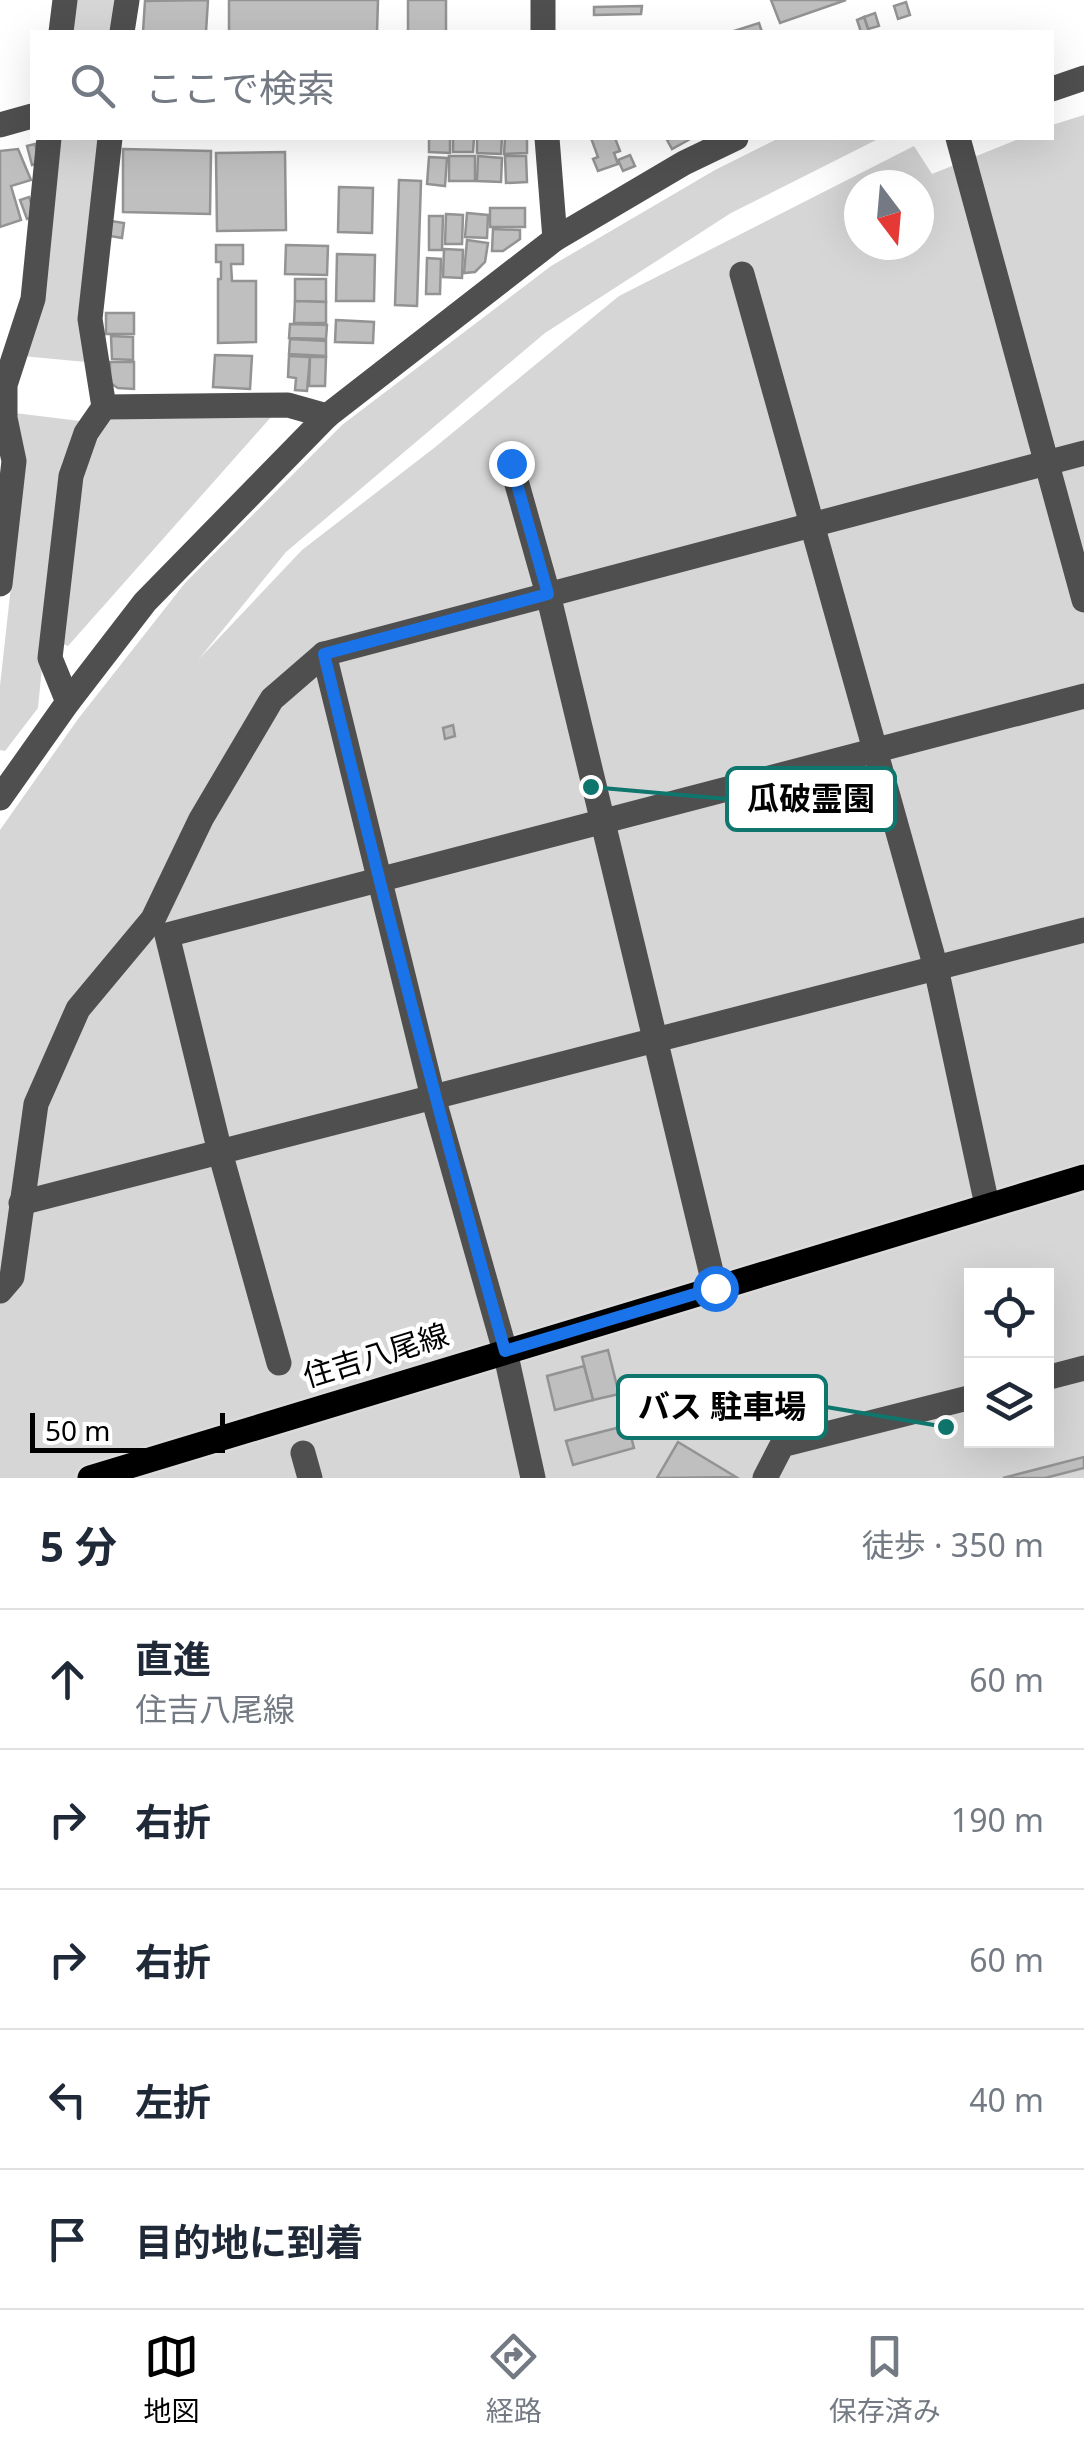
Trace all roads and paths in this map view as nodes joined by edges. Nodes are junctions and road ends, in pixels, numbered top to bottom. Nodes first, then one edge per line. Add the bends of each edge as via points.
1 (66, 0) edge
2 (127, 0) edge
3 (544, 0) edge
4 (62, 30) edge
5 (122, 30) edge
6 (544, 30) edge
7 (1084, 78) edge
8 (1054, 89) edge
9 (30, 117) edge
10 (0, 125) edge
11 (49, 140) edge
12 (110, 140) edge
13 (546, 140) edge
14 (732, 140) edge
15 (959, 140) edge
16 (555, 239) junction
17 (742, 274) dead end
18 (104, 407) junction
19 (327, 416) junction
20 (1084, 452) edge
21 (1046, 462) junction
22 (511, 463) dead end
23 (812, 525) junction
24 (1, 558) edge
25 (0, 584) edge
26 (548, 594) junction
27 (1084, 600) edge
28 (324, 654) junction
29 (1084, 696) edge
30 (68, 702) junction
31 (875, 751) junction
32 (2, 791) edge
33 (602, 822) junction
34 (378, 880) junction
35 (1084, 930) edge
36 (936, 968) junction
37 (657, 1040) junction
38 (433, 1097) junction
39 (220, 1152) junction
40 (1084, 1177) edge
41 (21, 1203) junction
42 (987, 1205) junction
43 (715, 1288) junction
44 (0, 1291) edge
45 (505, 1351) junction
46 (279, 1362) dead end
47 (1084, 1368) edge
48 (1054, 1376) edge
49 (964, 1399) edge
50 (90, 1478) edge
51 (532, 1478) edge
52 (764, 1478) edge

1 - 4 street
2 - 5 street
3 - 6 street
7 - 8 street
9 - 10 street
11 - 24 street via 33,298 5,386 14,461
12 - 18 street via 90,318
13 - 16 street
14 - 16 street
15 - 21 street
16 - 19 street
17 - 23 street
18 - 19 street via 288,405
18 - 30 street via 86,433 71,476 50,658
19 - 30 street via 145,602
20 - 21 street
21 - 23 street
21 - 27 street
22 - 26 street
23 - 26 street
23 - 31 street
24 - 25 street
26 - 28 street
26 - 33 street
28 - 34 street
28 - 41 street via 272,700 201,819 153,918 78,1008 36,1104
29 - 31 street
30 - 32 street
31 - 33 street
31 - 36 street
33 - 34 street
33 - 37 street
34 - 38 street
34 - 39 street via 167,936
35 - 36 street
36 - 37 street
36 - 42 street
37 - 38 street
37 - 43 street
38 - 39 street
38 - 45 street
39 - 41 street
39 - 46 street
40 - 42 main road, 住吉八尾線
41 - 44 street via 12,1277
42 - 43 main road, 住吉八尾線
43 - 45 main road, 住吉八尾線
45 - 50 main road, 住吉八尾線
45 - 51 street
47 - 48 street
49 - 52 street via 782,1444

